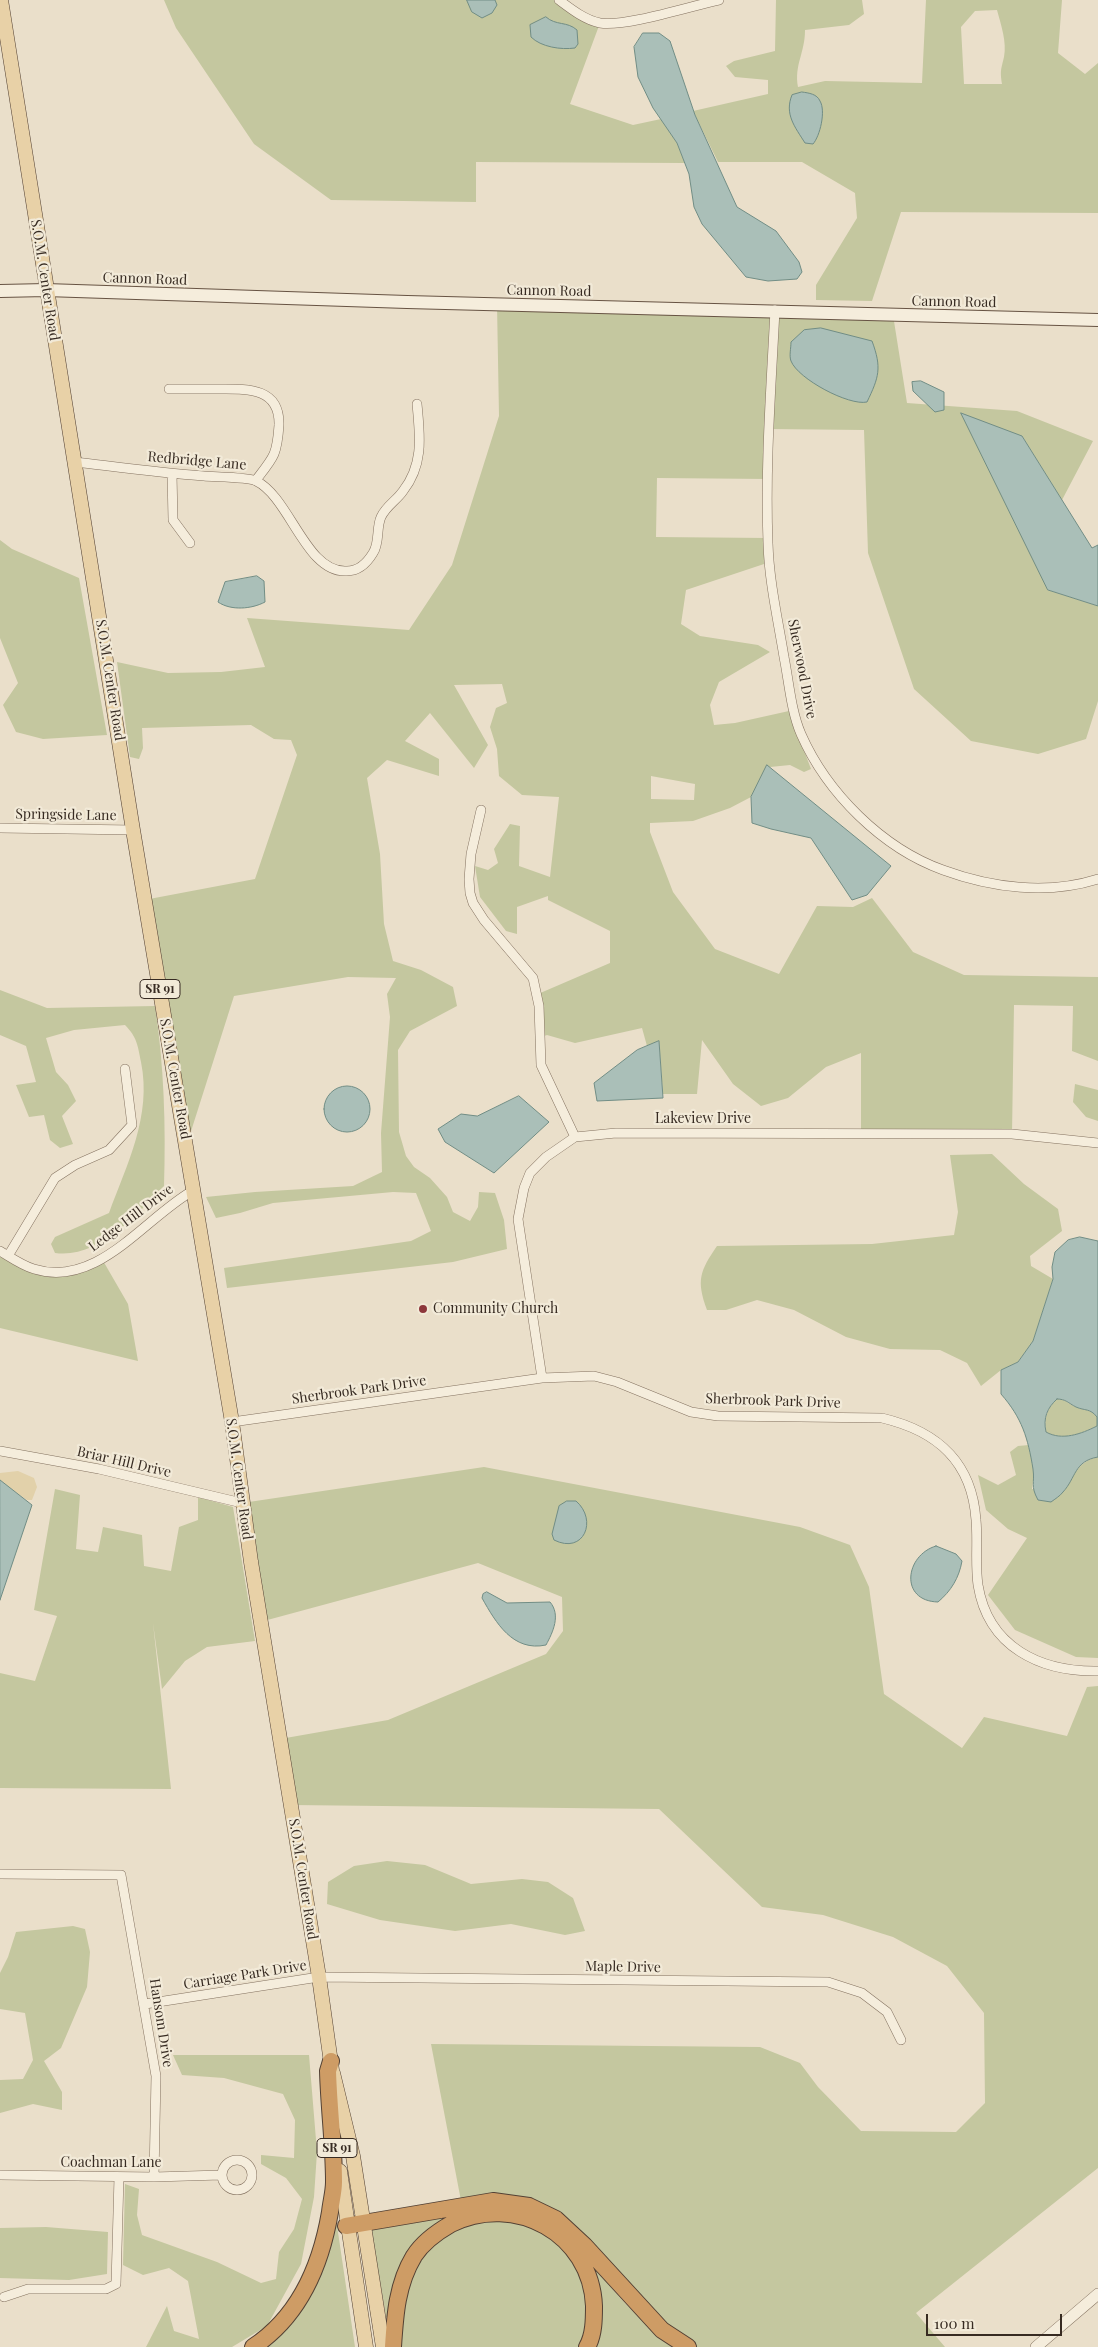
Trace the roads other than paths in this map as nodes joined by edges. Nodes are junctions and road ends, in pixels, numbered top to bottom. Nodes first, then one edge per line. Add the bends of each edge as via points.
1 (1, 0) edge
2 (559, 0) edge
3 (719, 0) edge
4 (46, 290) junction
5 (0, 291) edge
6 (774, 310) junction
7 (1098, 320) edge
8 (169, 389) dead end
9 (417, 404) dead end
10 (76, 462) junction
11 (172, 474) junction
12 (256, 480) junction
13 (190, 543) dead end
14 (481, 810) dead end
15 (0, 828) edge
16 (133, 830) junction
17 (1098, 879) edge
18 (126, 1069) dead end
19 (576, 1137) junction
20 (1098, 1143) edge
21 (194, 1190) junction
22 (4, 1253) edge
23 (542, 1378) junction
24 (232, 1422) junction
25 (0, 1451) edge
26 (242, 1503) junction
27 (1098, 1671) edge
28 (0, 1874) edge
29 (319, 1977) junction
30 (145, 2004) junction
31 (901, 2040) dead end
32 (331, 2065) junction
33 (0, 2175) edge
34 (221, 2175) dead end
35 (118, 2177) junction
36 (154, 2177) junction
37 (363, 2223) junction
38 (346, 2226) junction
39 (1098, 2294) edge
40 (4, 2297) dead end
41 (253, 2347) edge
42 (366, 2347) edge
43 (383, 2347) edge
44 (393, 2347) edge
45 (587, 2347) edge
46 (688, 2347) edge
47 (1036, 2347) edge

1 - 4 main road, S.O.M. Center Road / SR 91
2 - 3 street via 600,23 629,21
4 - 5 main road, Cannon Road
4 - 6 main road, Cannon Road
4 - 10 main road, S.O.M. Center Road / SR 91
6 - 7 main road, Cannon Road
6 - 17 street, Sherwood Drive via 768,545 791,694 801,733 815,760 836,791 862,818 896,846 932,866 998,885 1048,889
8 - 12 street via 245,389 261,392 273,401 279,413 275,456
9 - 12 street, Redbridge Lane via 420,456 416,472 404,491 383,513 374,552 354,571 330,569 318,559 274,496
10 - 11 street, Redbridge Lane
10 - 16 main road, S.O.M. Center Road / SR 91
11 - 12 street, Redbridge Lane
11 - 13 street via 173,520
14 - 19 street via 468,879 472,898 484,920 533,978 539,1006 541,1065
15 - 16 street, Springside Lane
16 - 21 main road, S.O.M. Center Road / SR 91
18 - 22 street via 132,1125 109,1150 55,1178
19 - 20 street, Lakeview Drive via 616,1133 1012,1134
19 - 23 street, Lakeview Drive via 546,1157 530,1173 518,1219
21 - 22 street, Ledge Hill Drive via 178,1198 116,1249 90,1265 56,1272 34,1269
21 - 24 main road, S.O.M. Center Road / SR 91
23 - 24 street, Sherbrook Park Drive
23 - 27 street, Sherbrook Park Drive via 594,1376 691,1412 718,1416 882,1418 905,1423 932,1436 952,1454 966,1476 975,1501 978,1584 985,1609 998,1631 1019,1652 1048,1666
24 - 26 main road, S.O.M. Center Road / SR 91
25 - 26 street, Briar Hill Drive via 99,1469
26 - 29 main road, S.O.M. Center Road / SR 91
28 - 30 street, Hansom Drive via 121,1875
29 - 30 street, Carriage Park Drive
29 - 31 street, Maple Drive via 828,1982 862,1993 887,2012
29 - 32 main road, S.O.M. Center Road / SR 91
30 - 36 street, Hansom Drive via 156,2076
32 - 37 main road, S.O.M. Center Road / SR 91 via 353,2156
32 - 38 main road, S.O.M. Center Road / SR 91
32 - 41 highway via 328,2071 334,2183 326,2233 312,2279 292,2312
33 - 35 street, Coachman Lane
34 - 36 street, Coachman Lane
35 - 36 street, Coachman Lane
35 - 40 street via 116,2284 106,2289 28,2289
37 - 38 highway
37 - 43 main road, S.O.M. Center Road / SR 91
37 - 46 highway via 493,2201 529,2206 556,2219 662,2330
38 - 42 main road, S.O.M. Center Road / SR 91
39 - 47 street
44 - 45 highway via 398,2296 415,2254 440,2230 456,2222 475,2215 501,2213 530,2218 547,2226 576,2251 593,2294 594,2320

